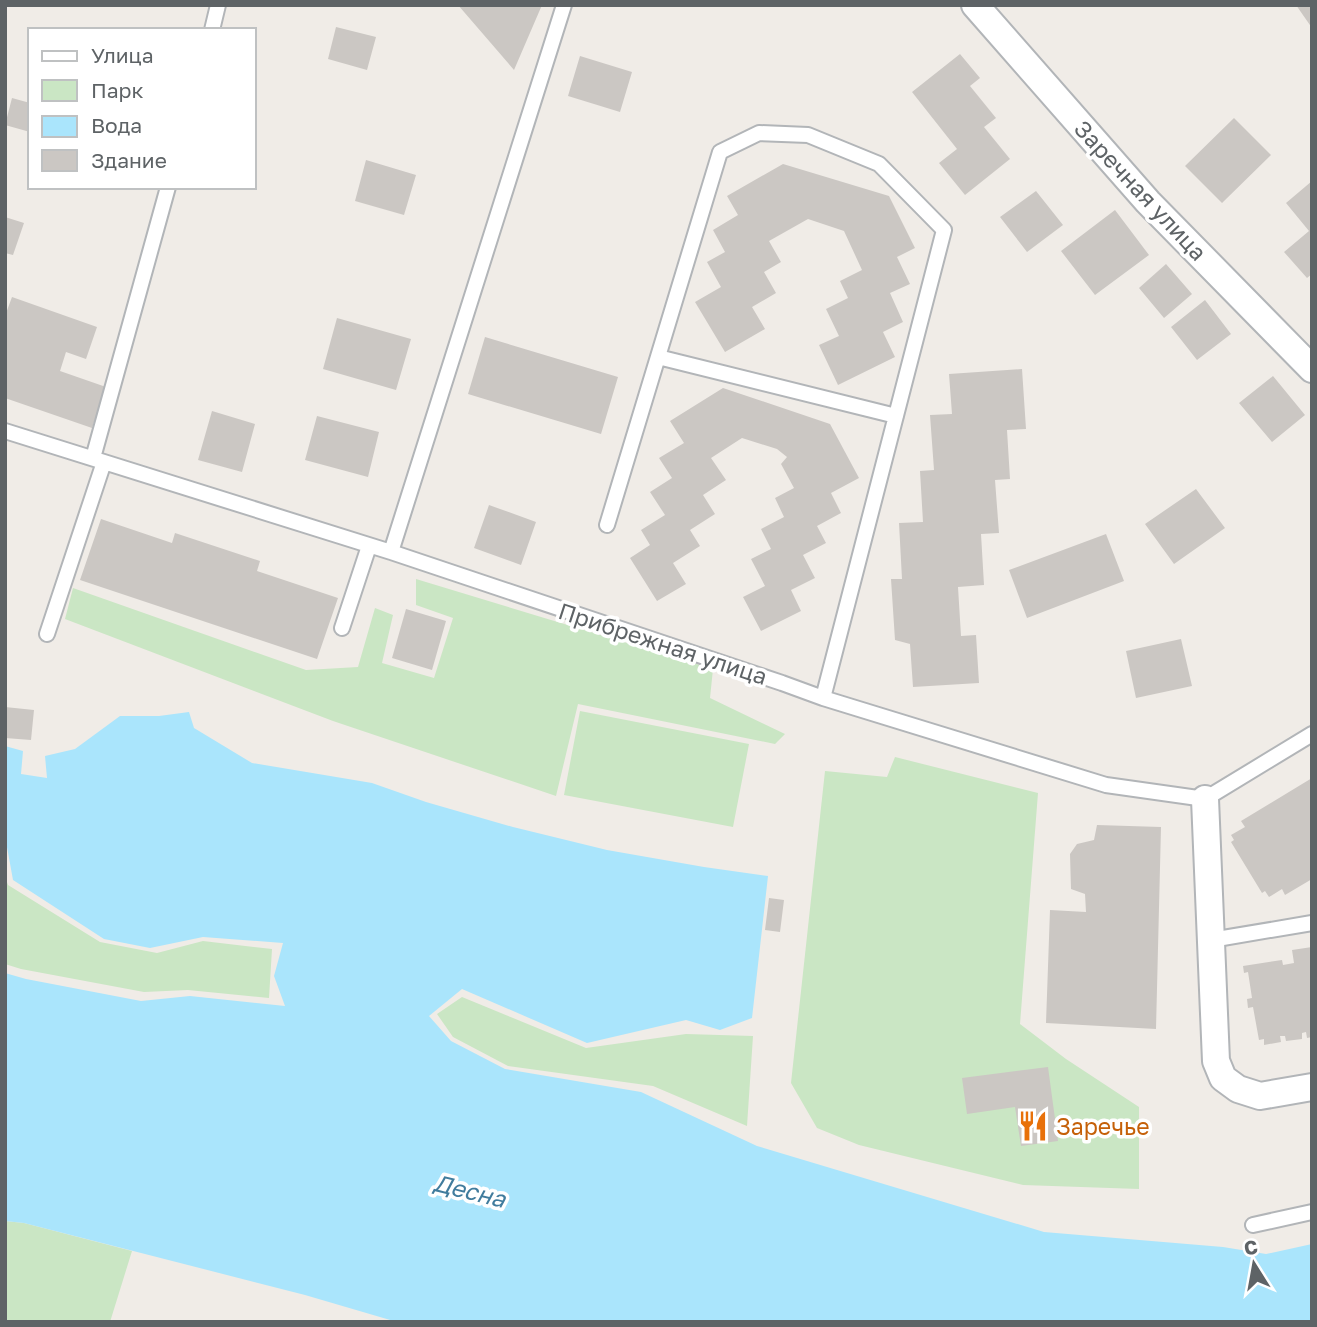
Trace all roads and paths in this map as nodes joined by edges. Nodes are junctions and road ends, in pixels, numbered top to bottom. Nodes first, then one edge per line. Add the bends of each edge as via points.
1 (218, 5) edge
2 (564, 5) edge
3 (975, 5) edge
4 (212, 28) edge
5 (167, 189) edge
6 (658, 356) junction
7 (1312, 369) edge
8 (896, 416) junction
9 (5, 431) edge
10 (99, 460) junction
11 (607, 525) dead end
12 (369, 546) junction
13 (391, 552) junction
14 (342, 628) dead end
15 (47, 634) dead end
16 (823, 698) junction
17 (1312, 734) edge
18 (1205, 799) junction
19 (1312, 923) edge
20 (1211, 940) junction
21 (1312, 1087) edge
22 (1312, 1212) edge
23 (1253, 1225) dead end

1 - 4 lane
2 - 13 lane
3 - 7 street, Заречная улица via 1148,202
5 - 10 lane
6 - 8 lane
6 - 8 lane via 720,152 759,133 808,135 879,164 944,230
6 - 11 lane
8 - 16 lane
9 - 10 lane, Прибрежная улица
10 - 12 lane, Прибрежная улица
10 - 15 lane
12 - 13 lane, Прибрежная улица
12 - 14 lane
13 - 16 lane, Прибрежная улица
16 - 18 lane, Прибрежная улица via 1106,785
17 - 18 lane
18 - 20 street
19 - 20 lane
20 - 21 street via 1216,1061 1223,1078 1260,1096
22 - 23 lane

